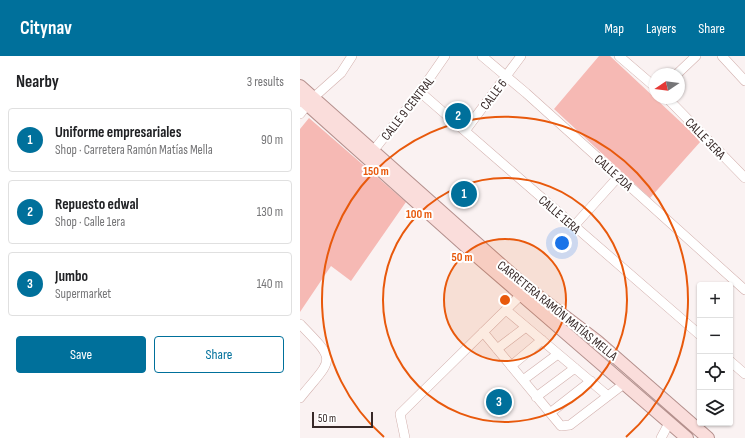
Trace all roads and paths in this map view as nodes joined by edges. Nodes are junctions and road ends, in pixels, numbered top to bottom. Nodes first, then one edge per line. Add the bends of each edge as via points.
1 (352, 56) edge
2 (445, 56) edge
3 (482, 56) edge
4 (522, 56) edge
5 (619, 56) edge
6 (696, 56) edge
7 (722, 56) edge
8 (683, 68) edge
9 (506, 76) junction
10 (745, 81) edge
11 (649, 82) edge
12 (300, 86) edge
13 (420, 92) junction
14 (305, 104) edge
15 (673, 104) edge
16 (465, 131) junction
17 (370, 155) junction
18 (619, 176) junction
19 (745, 178) edge
20 (574, 226) junction
21 (743, 286) edge
22 (525, 291) junction
23 (506, 310) junction
24 (300, 324) edge
25 (526, 327) junction
26 (483, 332) junction
27 (697, 332) edge
28 (542, 340) junction
29 (497, 349) junction
30 (558, 354) junction
31 (733, 364) edge
32 (511, 366) junction
33 (575, 368) junction
34 (745, 374) edge
35 (523, 380) junction
36 (591, 381) junction
37 (625, 383) junction
38 (608, 396) junction
39 (536, 397) junction
40 (300, 398) edge
41 (550, 413) junction
42 (669, 422) junction
43 (405, 438) edge
44 (661, 438) edge
45 (687, 438) edge
46 (708, 438) edge

1 - 14 street via 341,73
2 - 13 street, CALLE 9 CENTRAL
3 - 9 street, CALLE 2DA
4 - 9 street, CALLE 6
5 - 11 street
6 - 8 street
7 - 10 street
9 - 16 street, CALLE 6
9 - 18 street, CALLE 2DA
12 - 14 main road, CARRETERA RAMÓN MATÍAS MELLA
13 - 16 street, CALLE 1ERA
13 - 17 street, CALLE 9 CENTRAL
14 - 17 main road, CARRETERA RAMÓN MATÍAS MELLA
15 - 19 street, CALLE 3ERA
16 - 20 street, CALLE 1ERA
17 - 22 main road, CARRETERA RAMÓN MATÍAS MELLA
18 - 20 street
18 - 21 street, CALLE 2DA
20 - 27 street, CALLE 1ERA
22 - 23 street
22 - 37 main road, CARRETERA RAMÓN MATÍAS MELLA
22 - 46 main road, CARRETERA RAMÓN MATÍAS MELLA via 597,340
23 - 25 street
23 - 26 street
24 - 40 street via 324,348 328,357 327,364
25 - 28 street
25 - 29 street
26 - 29 street
26 - 43 street via 400,414
28 - 30 street
28 - 32 street
29 - 32 street
30 - 33 street
30 - 35 street
31 - 34 street
32 - 35 street
33 - 36 street
33 - 39 street
35 - 39 street
36 - 38 street
36 - 41 street
37 - 38 street
37 - 42 main road, CARRETERA RAMÓN MATÍAS MELLA
38 - 41 street via 567,426 559,424
39 - 41 street
42 - 44 street
42 - 45 main road, CARRETERA RAMÓN MATÍAS MELLA

